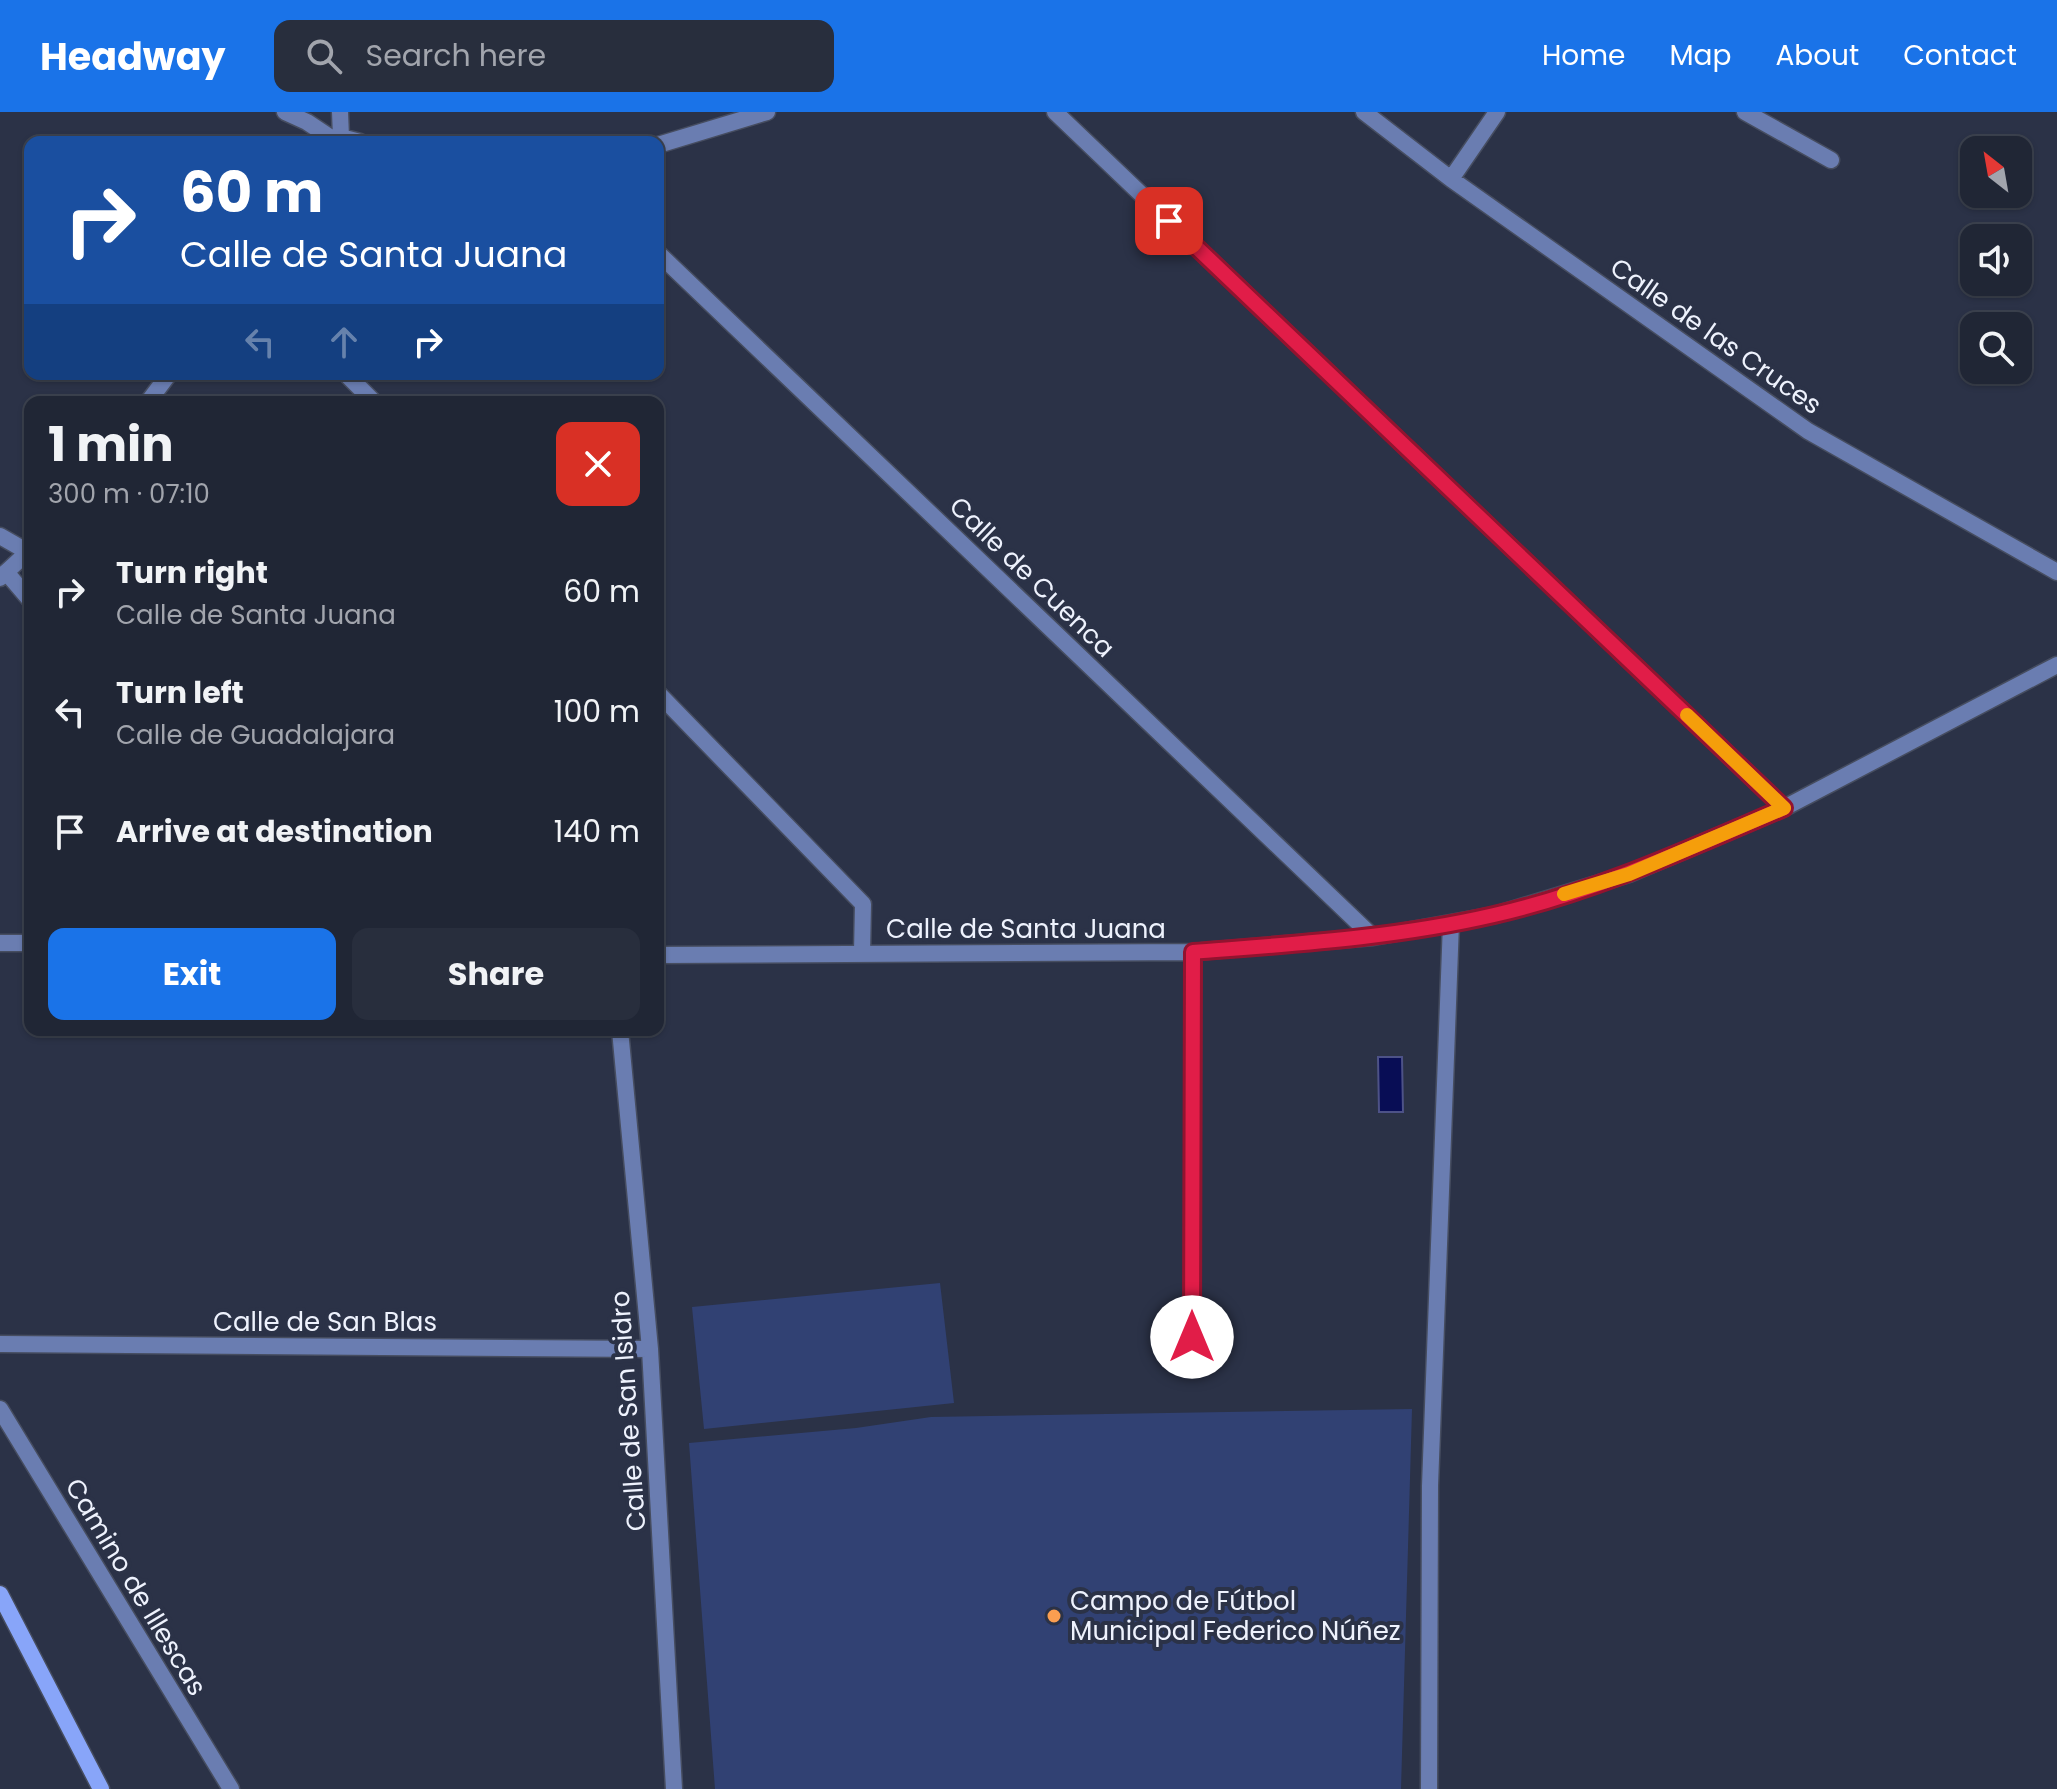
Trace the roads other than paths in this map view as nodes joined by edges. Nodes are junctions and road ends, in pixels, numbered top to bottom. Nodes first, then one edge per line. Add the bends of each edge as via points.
1 (285, 112) edge
2 (340, 112) edge
3 (767, 112) edge
4 (1055, 112) edge
5 (1364, 112) edge
6 (1497, 112) edge
7 (1745, 112) edge
8 (330, 136) edge
9 (337, 136) edge
10 (664, 143) edge
11 (1831, 160) dead end
12 (1451, 179) junction
13 (664, 259) edge
14 (352, 380) edge
15 (368, 396) edge
16 (0, 536) edge
17 (24, 548) edge
18 (24, 556) edge
19 (2057, 572) edge
20 (3, 575) edge
21 (24, 594) edge
22 (2057, 665) edge
23 (664, 699) edge
24 (1784, 808) junction
25 (1451, 923) junction
26 (1373, 937) junction
27 (0, 943) edge
28 (24, 943) edge
29 (1193, 952) junction
30 (862, 953) junction
31 (664, 955) edge
32 (621, 1036) edge
33 (1192, 1337) dead end
34 (0, 1344) edge
35 (650, 1349) junction
36 (0, 1409) edge
37 (0, 1594) edge
38 (101, 1789) edge
39 (231, 1789) edge
40 (674, 1789) edge
41 (1429, 1789) edge

1 - 8 street
2 - 9 street
3 - 10 street
4 - 24 street
5 - 12 street, Calle de las Cruces
6 - 12 street
7 - 11 street
12 - 19 street, Calle de las Cruces via 1808,431
13 - 26 street, Calle de Cuenca
14 - 15 street
16 - 17 street
18 - 20 street
20 - 21 street
22 - 24 street, Calle de Santa Juana
23 - 30 street via 863,904
24 - 25 street, Calle de Santa Juana via 1629,874
25 - 26 street, Calle de Santa Juana
25 - 41 street via 1430,1486
26 - 29 street, Calle de Santa Juana
27 - 28 street
29 - 30 street, Calle de Santa Juana
29 - 33 street
30 - 31 street, Calle de Santa Juana
32 - 35 street, Calle de San Isidro
34 - 35 street, Calle de San Blas
35 - 40 street, Calle de San Isidro
36 - 39 street, Camino de Illescas
37 - 38 street

